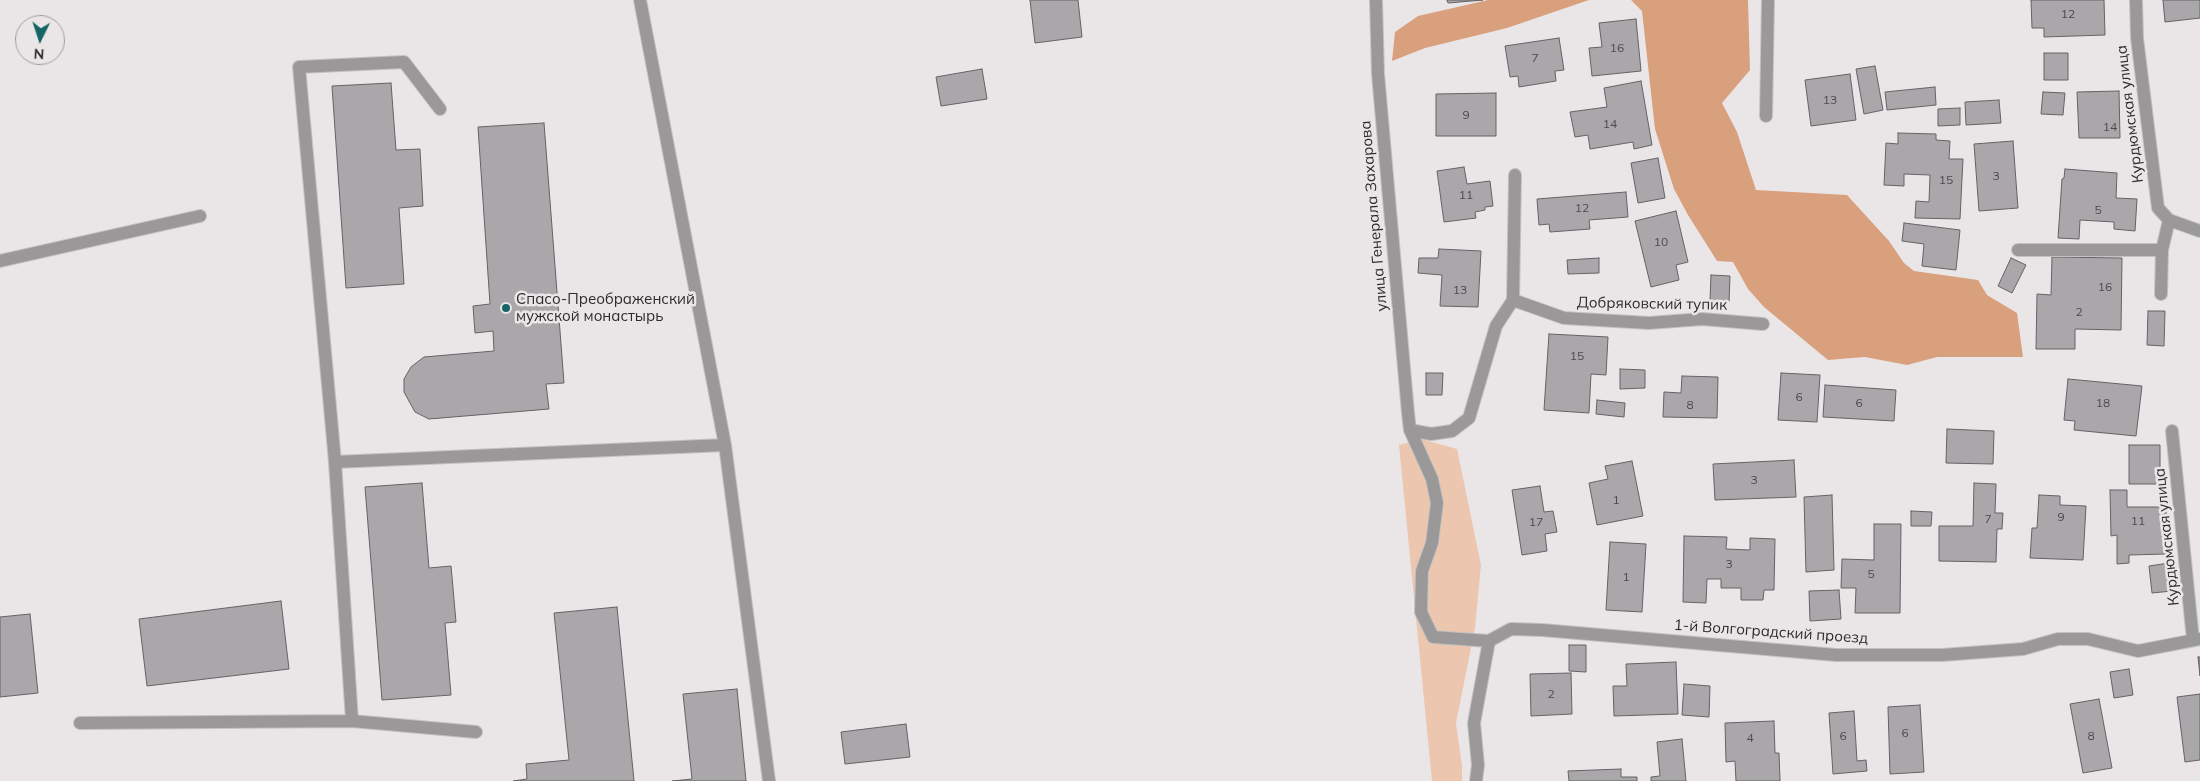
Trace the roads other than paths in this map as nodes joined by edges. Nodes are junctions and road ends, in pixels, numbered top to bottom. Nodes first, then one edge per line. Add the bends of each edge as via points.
1 (640, 0) edge
2 (1376, 0) edge
3 (1768, 0) edge
4 (2136, 0) edge
5 (440, 109) dead end
6 (1766, 116) dead end
7 (1515, 175) dead end
8 (200, 216) dead end
9 (2169, 220) junction
10 (2200, 231) edge
11 (2018, 250) dead end
12 (2162, 250) junction
13 (0, 261) edge
14 (2161, 294) dead end
15 (1513, 300) junction
16 (1763, 324) dead end
17 (1410, 430) junction
18 (2172, 431) dead end
19 (725, 445) junction
20 (335, 462) junction
21 (2197, 639) edge
22 (1489, 641) junction
23 (352, 721) junction
24 (80, 723) dead end
25 (476, 732) dead end
26 (769, 781) edge
27 (1476, 781) edge

1 - 19 street
2 - 17 street, улица Генерала Захарова via 1378,74
3 - 6 street
4 - 9 street, Курдюмская улица via 2137,38 2158,208
5 - 20 street via 404,62 299,67
7 - 15 street
8 - 13 street
9 - 10 street
9 - 12 street
11 - 12 street
12 - 14 street
15 - 16 street, Добряковский тупик via 1564,318 1649,323 1702,319
15 - 17 street via 1496,326 1469,418 1452,431 1431,434
17 - 22 street, улица Генерала Захарова via 1432,479 1437,503 1432,543 1422,571 1421,612 1433,637
18 - 21 street, Курдюмская улица
19 - 20 street
19 - 26 street
20 - 23 street
21 - 22 street, 1-й Волгоградский проезд via 2138,651 2088,639 2058,639 2022,649 1942,655 1845,656 1511,628
22 - 27 street via 1474,723 1478,766
23 - 24 street
23 - 25 street

